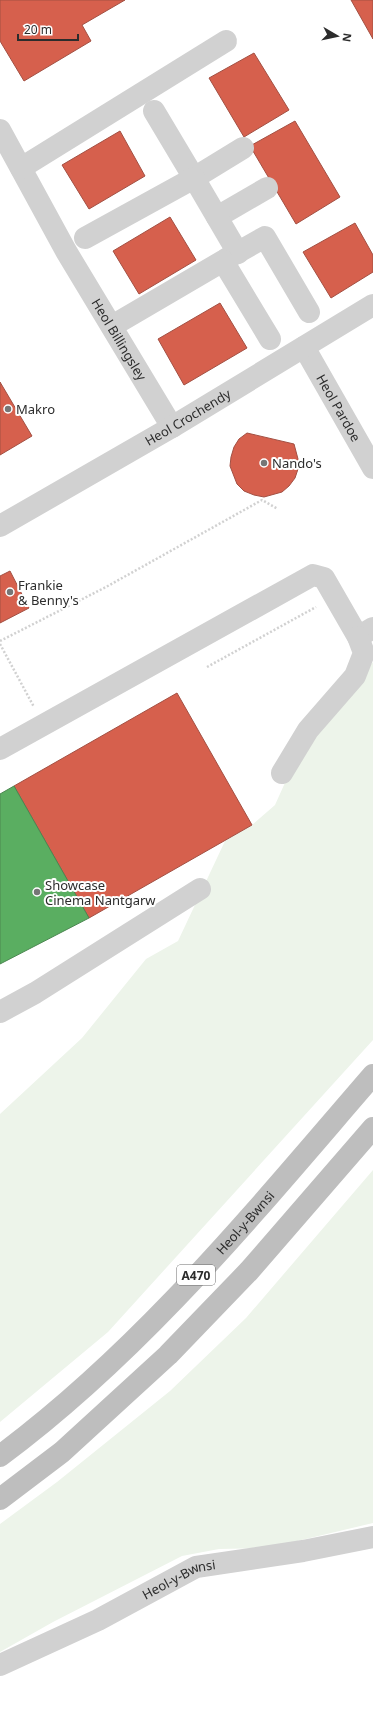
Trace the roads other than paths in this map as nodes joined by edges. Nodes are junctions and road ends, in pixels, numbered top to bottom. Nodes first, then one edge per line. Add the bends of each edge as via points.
1 (226, 41) dead end
2 (154, 111) dead end
3 (0, 130) edge
4 (243, 148) dead end
5 (21, 168) junction
6 (194, 178) junction
7 (267, 188) dead end
8 (217, 217) junction
9 (85, 238) dead end
10 (230, 257) junction
11 (373, 305) edge
12 (309, 312) dead end
13 (112, 326) junction
14 (270, 339) dead end
15 (304, 347) junction
16 (172, 427) junction
17 (373, 468) edge
18 (0, 526) edge
19 (365, 633) edge
20 (0, 749) edge
21 (282, 773) dead end
22 (200, 889) dead end
23 (0, 1012) edge
24 (373, 1075) edge
25 (373, 1128) edge
26 (0, 1456) edge
27 (0, 1499) edge
28 (373, 1537) edge
29 (0, 1665) edge

1 - 5 street
2 - 6 street
3 - 5 street, Heol Billingsley
4 - 6 street
5 - 13 street, Heol Billingsley via 66,251
6 - 8 street
6 - 9 street
7 - 8 street
8 - 10 street
10 - 12 street via 265,237
10 - 13 street
10 - 14 street
11 - 15 street, Heol Crochendy
13 - 16 street, Heol Billingsley
15 - 16 street, Heol Crochendy
15 - 17 street, Heol Pardoe
16 - 18 street, Heol Crochendy
19 - 20 street via 334,597 324,578 313,575
19 - 21 street via 364,653 355,676 308,730
22 - 23 street via 41,990
24 - 26 highway, Heol-y-Bwnsi / A470 via 223,1247 136,1339 36,1429
25 - 27 highway, A470 via 249,1271 168,1355 62,1452
28 - 29 street, Heol-y-Bwnsi via 303,1551 196,1567 98,1620

